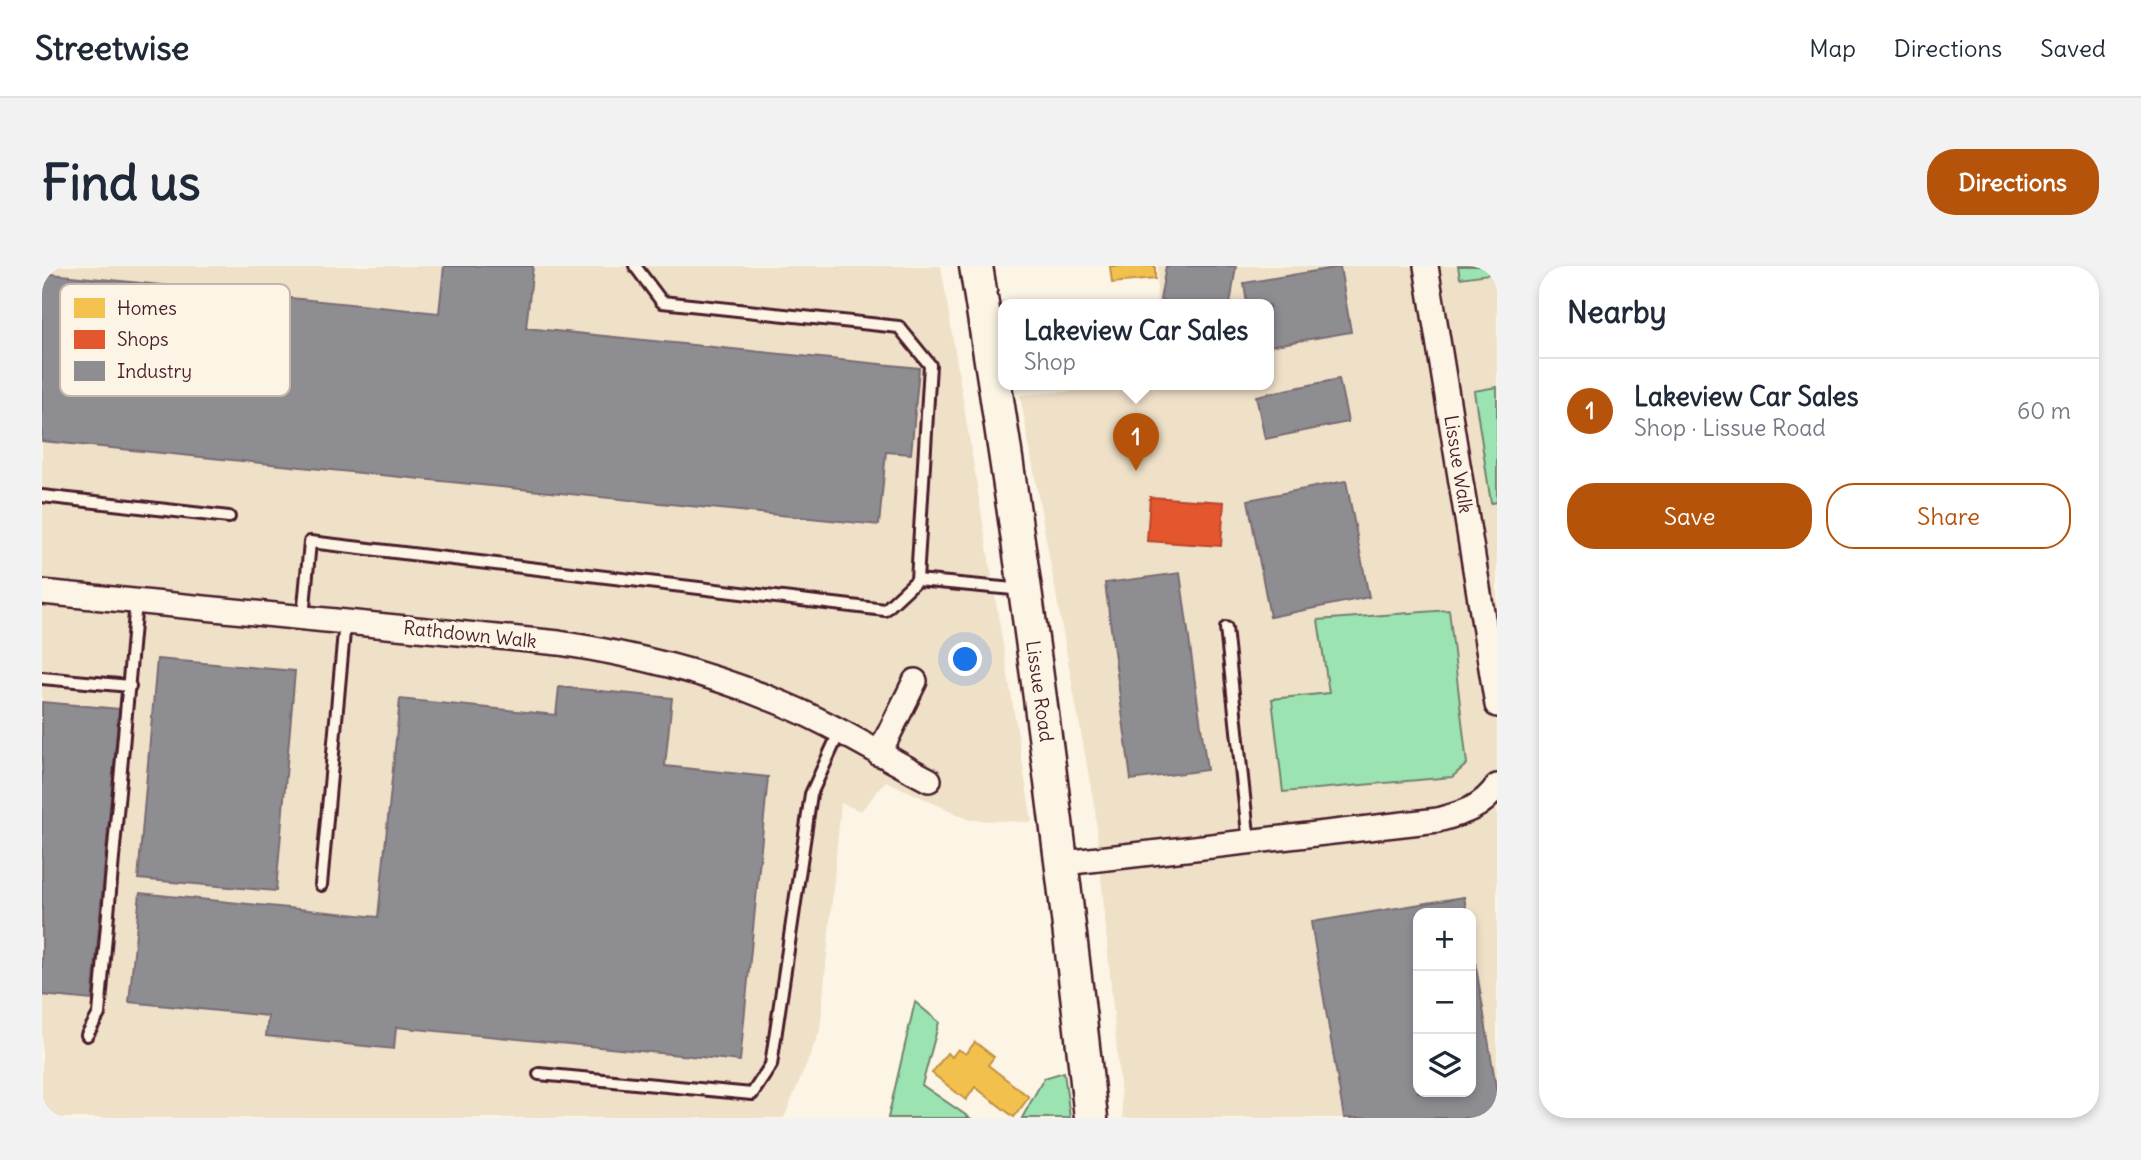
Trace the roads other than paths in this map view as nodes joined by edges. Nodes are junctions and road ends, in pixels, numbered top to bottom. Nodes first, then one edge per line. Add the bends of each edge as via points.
1 (635, 266) edge
2 (976, 266) edge
3 (1426, 266) edge
4 (42, 496) edge
5 (229, 517) dead end
6 (917, 580) junction
7 (1026, 590) junction
8 (42, 592) edge
9 (136, 601) junction
10 (303, 617) junction
11 (345, 621) junction
12 (1226, 628) dead end
13 (42, 678) edge
14 (915, 681) dead end
15 (130, 687) junction
16 (1497, 705) edge
17 (839, 733) junction
18 (879, 754) junction
19 (929, 780) dead end
20 (1494, 798) edge
21 (1249, 843) junction
22 (1064, 863) junction
23 (321, 885) dead end
24 (87, 1035) dead end
25 (539, 1073) dead end
26 (1091, 1118) edge

1 - 6 lane via 662,302 899,327 930,365
2 - 7 street, Lissue Road
3 - 16 street, Lissue Walk
4 - 5 lane
6 - 7 lane
6 - 10 lane via 885,610 310,542
7 - 22 street, Lissue Road
8 - 9 street, Rathdown Walk
9 - 10 street, Rathdown Walk
9 - 15 lane
10 - 11 street, Rathdown Walk
11 - 17 street, Rathdown Walk via 606,650 724,681 775,700
11 - 23 lane
12 - 21 lane
13 - 15 lane
14 - 18 street
15 - 24 lane via 99,1014
17 - 18 street, Rathdown Walk
17 - 25 lane via 811,794 771,1065 752,1094
18 - 19 street, Rathdown Walk
20 - 21 street via 1438,820
21 - 22 street
22 - 26 street, Lissue Road

